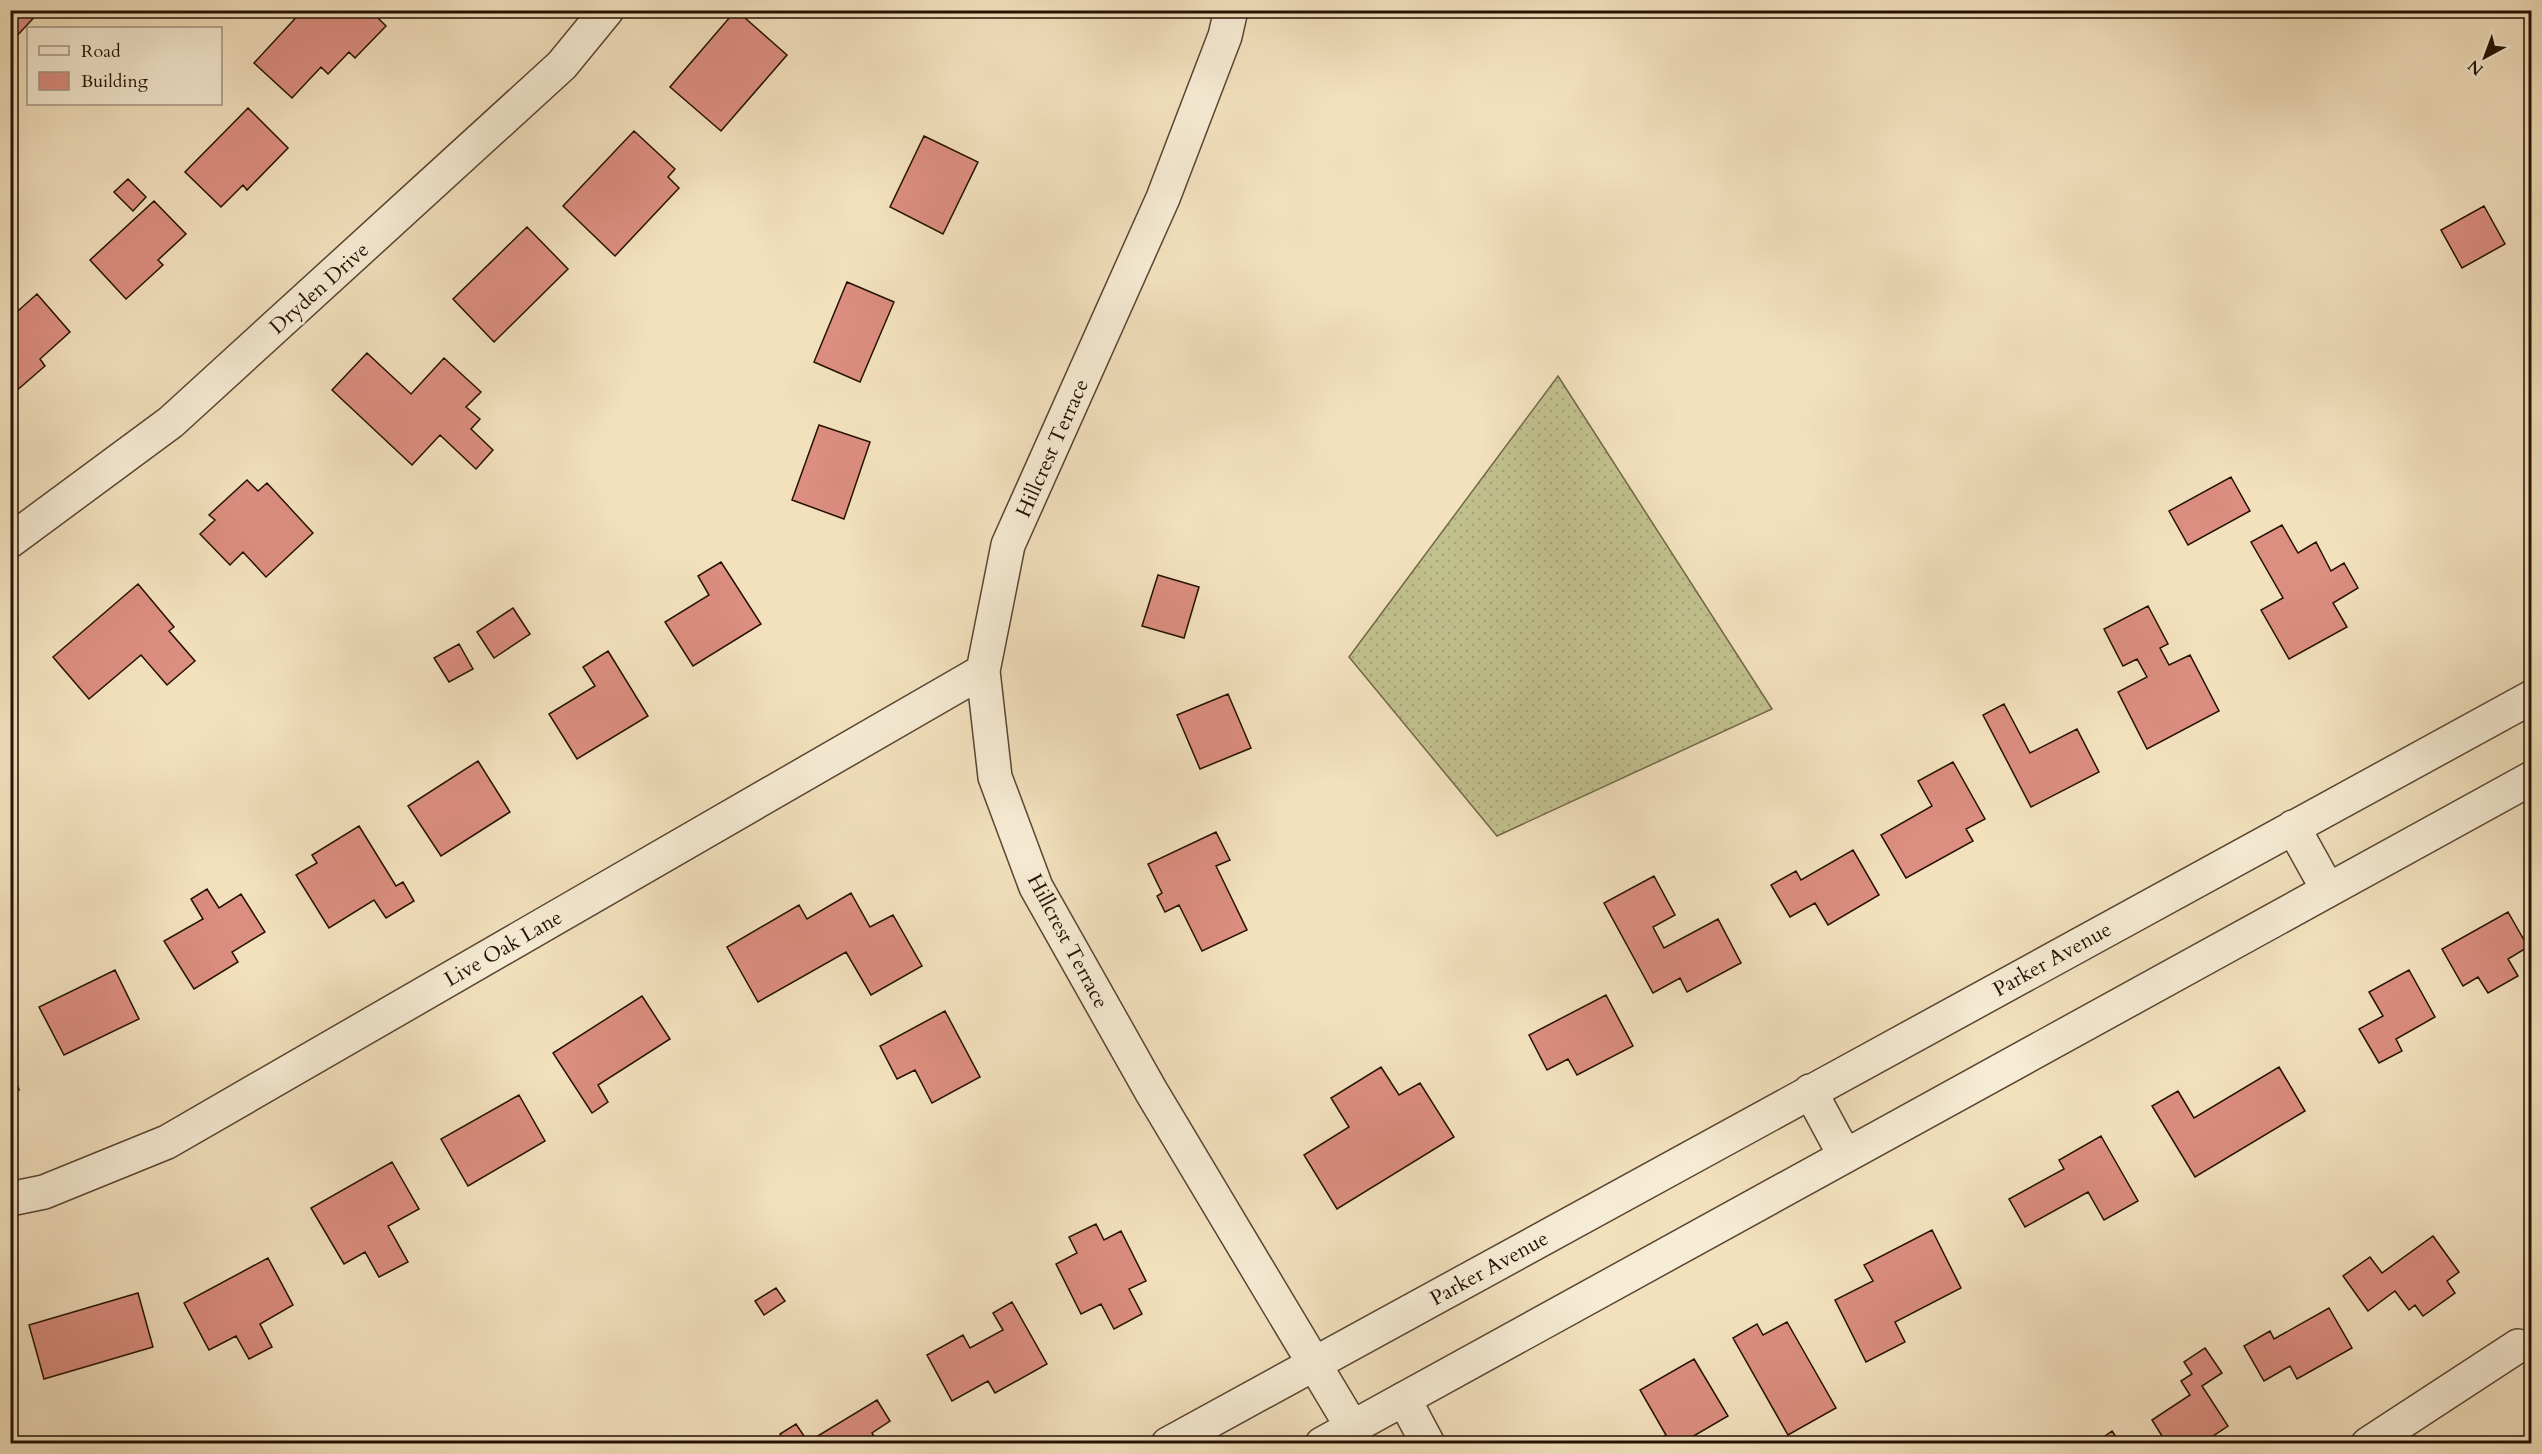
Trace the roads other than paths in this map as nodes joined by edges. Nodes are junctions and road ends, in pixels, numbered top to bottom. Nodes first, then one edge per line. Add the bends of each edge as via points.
1 (607, 10) edge
2 (1231, 10) edge
3 (10, 541) edge
4 (983, 671) junction
5 (2532, 697) edge
6 (2532, 778) edge
7 (2293, 827) junction
8 (2328, 890) junction
9 (1810, 1091) junction
10 (1845, 1156) junction
11 (10, 1199) edge
12 (2518, 1346) dead end
13 (1314, 1363) junction
14 (1404, 1399) junction
15 (1352, 1427) junction
16 (1168, 1443) edge
17 (1322, 1443) edge
18 (1428, 1443) edge
19 (2368, 1443) edge

1 - 3 street, Dryden Drive via 562,65 171,422
2 - 4 street, Hillcrest Terrace via 1225,36 1163,198 1008,545
4 - 11 street, Live Oak Lane via 167,1142 44,1192
4 - 13 street, Hillcrest Terrace via 995,777 1036,887 1151,1091
5 - 7 street, Parker Avenue
6 - 8 street
7 - 8 street
7 - 9 street, Parker Avenue
8 - 10 street
9 - 10 street
9 - 13 street, Parker Avenue
10 - 14 street
12 - 19 street
13 - 15 street, Hillcrest Terrace
13 - 16 street, Parker Avenue
14 - 15 street
14 - 18 street
15 - 17 street

